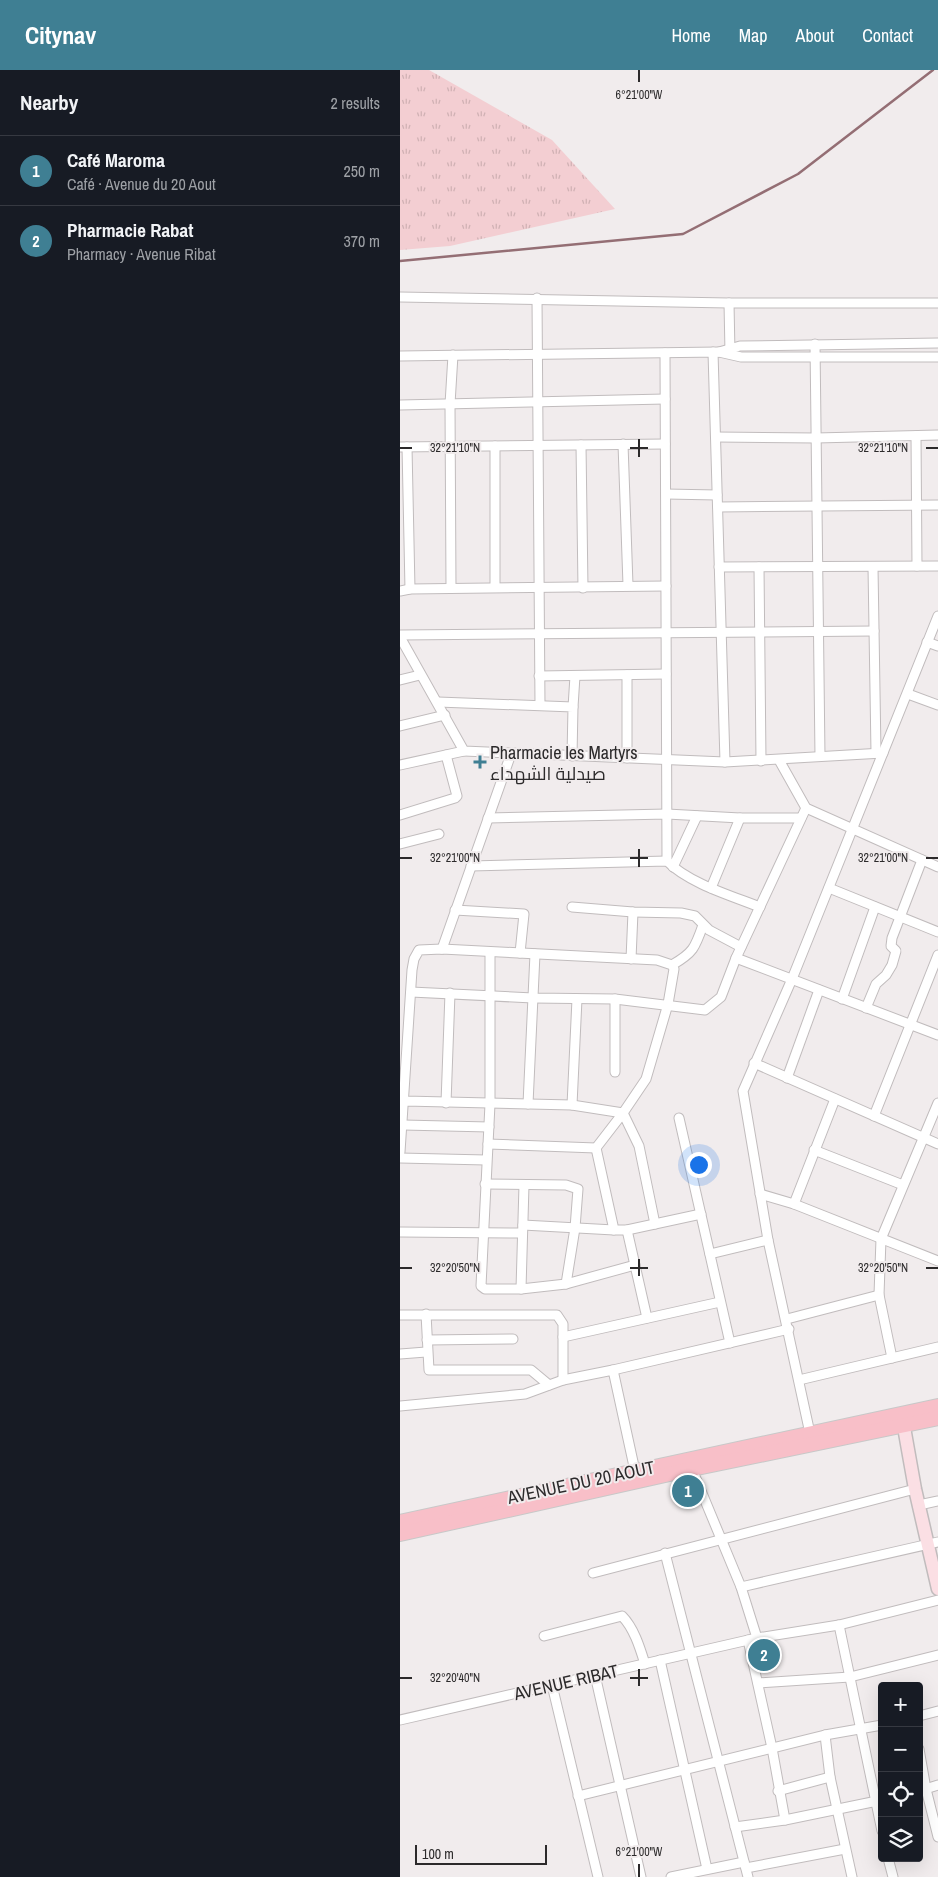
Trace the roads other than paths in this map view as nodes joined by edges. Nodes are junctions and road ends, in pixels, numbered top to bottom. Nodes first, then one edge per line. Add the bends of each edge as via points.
1 (400, 297) edge
2 (537, 298) junction
3 (729, 303) junction
4 (938, 303) edge
5 (938, 343) edge
6 (815, 344) junction
7 (716, 352) junction
8 (730, 352) junction
9 (665, 353) junction
10 (538, 354) junction
11 (453, 355) junction
12 (400, 356) edge
13 (938, 357) edge
14 (816, 358) junction
15 (665, 399) junction
16 (538, 402) junction
17 (450, 404) junction
18 (400, 405) edge
19 (938, 435) edge
20 (916, 436) junction
21 (716, 437) junction
22 (816, 438) junction
23 (581, 444) junction
24 (623, 444) junction
25 (666, 444) junction
26 (538, 445) junction
27 (450, 446) junction
28 (495, 446) junction
29 (404, 447) edge
30 (666, 494) junction
31 (717, 495) junction
32 (938, 504) edge
33 (918, 505) junction
34 (817, 506) junction
35 (718, 507) junction
36 (916, 566) junction
37 (938, 566) edge
38 (719, 567) junction
39 (760, 567) junction
40 (818, 567) junction
41 (873, 567) junction
42 (628, 585) junction
43 (666, 586) junction
44 (495, 587) junction
45 (539, 587) junction
46 (410, 588) junction
47 (451, 588) junction
48 (583, 588) junction
49 (400, 591) edge
50 (938, 616) edge
51 (818, 631) junction
52 (874, 631) junction
53 (721, 632) junction
54 (760, 632) junction
55 (666, 633) junction
56 (539, 634) junction
57 (400, 636) edge
58 (927, 642) junction
59 (938, 646) edge
60 (666, 674) junction
61 (420, 675) junction
62 (627, 675) junction
63 (540, 676) junction
64 (574, 676) junction
65 (400, 680) edge
66 (908, 694) junction
67 (438, 702) junction
68 (540, 705) junction
69 (938, 705) edge
70 (572, 706) junction
71 (445, 715) junction
72 (400, 726) edge
73 (464, 751) junction
74 (880, 753) junction
75 (511, 754) junction
76 (446, 755) junction
77 (572, 756) junction
78 (820, 756) junction
79 (627, 758) junction
80 (666, 760) junction
81 (779, 760) junction
82 (761, 761) junction
83 (724, 762) junction
84 (400, 765) edge
85 (806, 808) junction
86 (667, 814) junction
87 (400, 815) edge
88 (696, 816) junction
89 (488, 818) junction
90 (740, 818) junction
91 (801, 818) junction
92 (852, 828) junction
93 (439, 834) dead end
94 (400, 844) edge
95 (922, 860) junction
96 (670, 864) junction
97 (471, 866) junction
98 (938, 868) edge
99 (711, 888) junction
100 (829, 888) junction
101 (760, 907) junction
102 (875, 907) junction
103 (572, 908) dead end
104 (455, 910) junction
105 (633, 912) junction
106 (901, 917) junction
107 (703, 926) junction
108 (938, 932) edge
109 (741, 948) junction
110 (442, 949) junction
111 (490, 952) junction
112 (520, 953) junction
113 (535, 954) junction
114 (938, 956) edge
115 (631, 958) junction
116 (736, 958) junction
117 (672, 965) junction
118 (792, 980) junction
119 (820, 990) junction
120 (411, 992) junction
121 (450, 993) junction
122 (491, 995) junction
123 (534, 998) junction
124 (577, 999) junction
125 (616, 999) junction
126 (842, 999) junction
127 (668, 1004) junction
128 (866, 1008) junction
129 (910, 1025) junction
130 (938, 1035) edge
131 (754, 1063) junction
132 (615, 1072) dead end
133 (787, 1078) junction
134 (834, 1099) junction
135 (405, 1102) junction
136 (938, 1102) edge
137 (446, 1103) junction
138 (490, 1104) junction
139 (528, 1104) junction
140 (572, 1105) junction
141 (623, 1112) junction
142 (874, 1116) junction
143 (679, 1118) dead end
144 (404, 1125) junction
145 (489, 1126) junction
146 (924, 1138) junction
147 (488, 1144) junction
148 (938, 1144) edge
149 (596, 1148) junction
150 (814, 1150) junction
151 (400, 1152) edge
152 (400, 1158) edge
153 (486, 1160) junction
154 (485, 1184) junction
155 (524, 1185) junction
156 (903, 1185) junction
157 (760, 1194) junction
158 (794, 1204) junction
159 (700, 1214) junction
160 (655, 1224) junction
161 (575, 1228) junction
162 (522, 1229) junction
163 (614, 1230) junction
164 (627, 1230) junction
165 (400, 1232) edge
166 (482, 1233) junction
167 (882, 1239) junction
168 (768, 1240) junction
169 (710, 1254) junction
170 (938, 1261) edge
171 (635, 1265) junction
172 (566, 1284) junction
173 (521, 1288) junction
174 (879, 1295) junction
175 (720, 1302) junction
176 (426, 1314) junction
177 (400, 1315) edge
178 (647, 1318) junction
179 (787, 1319) junction
180 (789, 1329) junction
181 (563, 1337) junction
182 (512, 1338) dead end
183 (426, 1340) junction
184 (730, 1343) junction
185 (938, 1347) edge
186 (426, 1352) junction
187 (400, 1354) edge
188 (892, 1358) junction
189 (613, 1370) junction
190 (563, 1380) junction
191 (799, 1380) junction
192 (549, 1385) junction
193 (400, 1406) edge
194 (938, 1406) edge
195 (938, 1418) edge
196 (902, 1419) junction
197 (811, 1438) junction
198 (692, 1469) junction
199 (635, 1471) junction
200 (915, 1489) junction
201 (938, 1501) edge
202 (919, 1505) junction
203 (400, 1522) edge
204 (400, 1534) edge
205 (722, 1538) junction
206 (933, 1543) edge
207 (665, 1553) junction
208 (593, 1573) dead end
209 (742, 1587) junction
210 (938, 1589) edge
211 (938, 1600) edge
212 (839, 1625) junction
213 (544, 1636) dead end
214 (753, 1639) junction
215 (691, 1653) junction
216 (938, 1655) edge
217 (660, 1660) junction
218 (645, 1664) junction
219 (595, 1675) junction
220 (850, 1677) junction
221 (758, 1683) junction
222 (552, 1685) junction
223 (938, 1711) edge
224 (923, 1715) edge
225 (400, 1720) edge
226 (878, 1726) edge
227 (860, 1730) junction
228 (825, 1735) junction
229 (772, 1748) junction
230 (718, 1761) junction
231 (685, 1770) junction
232 (830, 1777) junction
233 (621, 1786) junction
234 (938, 1786) edge
235 (923, 1790) edge
236 (778, 1791) junction
237 (923, 1793) edge
238 (578, 1796) junction
239 (878, 1801) edge
240 (838, 1809) junction
241 (785, 1820) junction
242 (736, 1827) junction
243 (938, 1837) edge
244 (845, 1849) junction
245 (889, 1862) edge
246 (707, 1869) junction
247 (746, 1869) edge
248 (598, 1877) edge
249 (641, 1877) edge
250 (671, 1877) edge
251 (852, 1877) edge
252 (893, 1877) edge

1 - 2 street
2 - 3 street
2 - 10 street
3 - 4 street
3 - 8 street
5 - 6 street
6 - 8 street
6 - 14 street
7 - 8 street
7 - 9 street
7 - 21 street
8 - 14 street
9 - 10 street
9 - 15 street
10 - 11 street
10 - 16 street
11 - 12 street
11 - 17 street
13 - 14 street
14 - 22 street
15 - 16 street
15 - 25 street
16 - 17 street
16 - 26 street
17 - 18 street
17 - 27 street
19 - 20 street
20 - 22 street
20 - 33 street
21 - 22 street
21 - 31 street
22 - 34 street
23 - 24 street
23 - 26 street
23 - 48 street
24 - 25 street
24 - 42 street
25 - 30 street
26 - 28 street
26 - 45 street
27 - 28 street
27 - 29 street
27 - 47 street
28 - 44 street
29 - 46 street
30 - 31 street
30 - 43 street
31 - 35 street
32 - 33 street
33 - 34 street
33 - 36 street
34 - 35 street
34 - 40 street
35 - 38 street
36 - 37 street
36 - 41 street
38 - 39 street
38 - 53 street
39 - 40 street
39 - 54 street
40 - 41 street
40 - 51 street
41 - 52 street
42 - 43 street
42 - 48 street
43 - 55 street
44 - 45 street
44 - 47 street
45 - 48 street
45 - 56 street
46 - 47 street
46 - 49 street
50 - 58 street
51 - 52 street
51 - 54 street
51 - 78 street
52 - 74 street
53 - 54 street
53 - 55 street
53 - 83 street
54 - 82 street
55 - 56 street
55 - 60 street
56 - 57 street
56 - 63 street
57 - 61 street
58 - 59 street
58 - 66 street
60 - 62 street
60 - 80 street
61 - 65 street
61 - 67 street
62 - 64 street
62 - 79 street
63 - 64 street
63 - 68 street
64 - 70 street
66 - 69 street
66 - 74 street
67 - 68 street
67 - 71 street
68 - 70 street
70 - 77 street
71 - 72 street
71 - 73 street
73 - 75 street
73 - 76 street
74 - 78 street
74 - 92 street
75 - 77 street
75 - 89 street
76 - 84 street
76 - 87 street via 455,798
77 - 79 street
78 - 81 street
79 - 80 street
80 - 83 street
80 - 86 street
81 - 82 street
81 - 85 street
82 - 83 street
85 - 91 street
85 - 92 street
86 - 88 street
86 - 89 street
86 - 96 street
88 - 90 street
88 - 96 street
89 - 97 street
90 - 91 street
90 - 99 street
91 - 101 street
92 - 95 street
92 - 100 street
93 - 94 street
95 - 98 street
95 - 106 street
96 - 97 street
96 - 99 street
97 - 104 street
99 - 101 street
100 - 102 street
100 - 118 street
101 - 109 street
102 - 106 street
102 - 126 street
103 - 105 street
104 - 110 street
104 - 112 street via 524,914
105 - 107 street via 682,913 695,916
105 - 115 street
106 - 108 street
106 - 128 street via 891,943 896,956 886,975 876,984
107 - 109 street
107 - 117 street via 695,948
109 - 116 street
110 - 111 street
110 - 120 street via 416,953
111 - 112 street
111 - 122 street
112 - 113 street
113 - 115 street
113 - 123 street
114 - 129 street
115 - 117 street
116 - 118 street
116 - 127 street via 721,998 705,1010
117 - 127 street via 674,974
118 - 119 street
118 - 131 street
119 - 126 street
119 - 133 street
120 - 121 street
120 - 135 street
121 - 122 street
121 - 137 street
122 - 123 street
122 - 138 street
123 - 124 street
123 - 139 street
124 - 125 street
124 - 140 street
125 - 127 street
125 - 132 street
126 - 128 street
127 - 141 street via 646,1079
128 - 129 street
129 - 130 street
129 - 142 street
131 - 133 street
131 - 157 street via 743,1091
133 - 134 street
134 - 142 street
134 - 150 street
135 - 137 street
135 - 144 street
136 - 146 street
137 - 138 street
138 - 139 street
138 - 145 street
139 - 140 street
140 - 141 street
141 - 149 street
141 - 160 street via 639,1146
142 - 146 street
143 - 159 street
144 - 145 street
144 - 151 street
145 - 147 street
146 - 148 street
146 - 156 street
147 - 149 street
147 - 153 street
149 - 163 street
150 - 156 street
150 - 158 street
152 - 153 street
153 - 154 street
154 - 155 street
154 - 166 street
155 - 161 street via 575,1186 578,1194
155 - 162 street
156 - 167 street
157 - 158 street
157 - 168 street
158 - 167 street
159 - 160 street
159 - 169 street
160 - 164 street
161 - 162 street
161 - 163 street
161 - 172 street
162 - 166 street
162 - 173 street
163 - 164 street
164 - 171 street
165 - 166 street
166 - 173 street via 482,1288
167 - 170 street
167 - 174 street
168 - 169 street
168 - 179 street
169 - 175 street
171 - 172 street
171 - 178 street
172 - 173 street
174 - 179 street
174 - 188 street
175 - 178 street
175 - 184 street
176 - 177 street
176 - 181 street via 557,1315 562,1320
176 - 183 street
178 - 181 street
179 - 180 street
180 - 184 street
180 - 191 street
181 - 190 street
182 - 183 street
183 - 186 street
184 - 189 street
185 - 188 street
186 - 187 street
186 - 192 street via 428,1370 432,1372 531,1370
188 - 191 street
189 - 190 street
189 - 199 street
190 - 192 street
191 - 197 street
192 - 193 street via 525,1394
194 - 196 main road, AVENUE DU 20 AOUT
195 - 196 main road, AVENUE DU 20 AOUT
196 - 197 main road, AVENUE DU 20 AOUT
196 - 200 street
197 - 198 main road, AVENUE DU 20 AOUT
197 - 199 main road, AVENUE DU 20 AOUT
198 - 204 main road, AVENUE DU 20 AOUT
198 - 205 street
199 - 203 main road, AVENUE DU 20 AOUT
200 - 202 street
200 - 205 street
201 - 202 street
202 - 206 street
205 - 207 street
205 - 209 street
206 - 209 street
206 - 210 street
207 - 208 street
207 - 215 street
209 - 214 street
211 - 212 street, AVENUE RIBAT
212 - 214 street, AVENUE RIBAT
212 - 220 street
213 - 218 street via 622,1616
214 - 215 street, AVENUE RIBAT
214 - 221 street
215 - 217 street, AVENUE RIBAT
215 - 230 street
216 - 220 street
217 - 218 street, AVENUE RIBAT
217 - 231 street
218 - 219 street, AVENUE RIBAT
219 - 222 street, AVENUE RIBAT
219 - 233 street
220 - 221 street
220 - 227 street
221 - 229 street
222 - 225 street, AVENUE RIBAT
222 - 238 street
223 - 224 street
226 - 227 street
227 - 228 street
227 - 239 street
228 - 229 street
228 - 232 street
229 - 230 street
229 - 236 street
230 - 231 street
230 - 242 street
231 - 233 street
231 - 246 street
232 - 236 street
232 - 240 street
233 - 238 street
233 - 249 street
234 - 235 street
236 - 241 street
237 - 243 street
238 - 248 street
239 - 240 street
240 - 241 street
240 - 244 street
241 - 242 street
242 - 247 street
244 - 247 street
244 - 251 street
245 - 252 street
246 - 247 street
246 - 250 street

